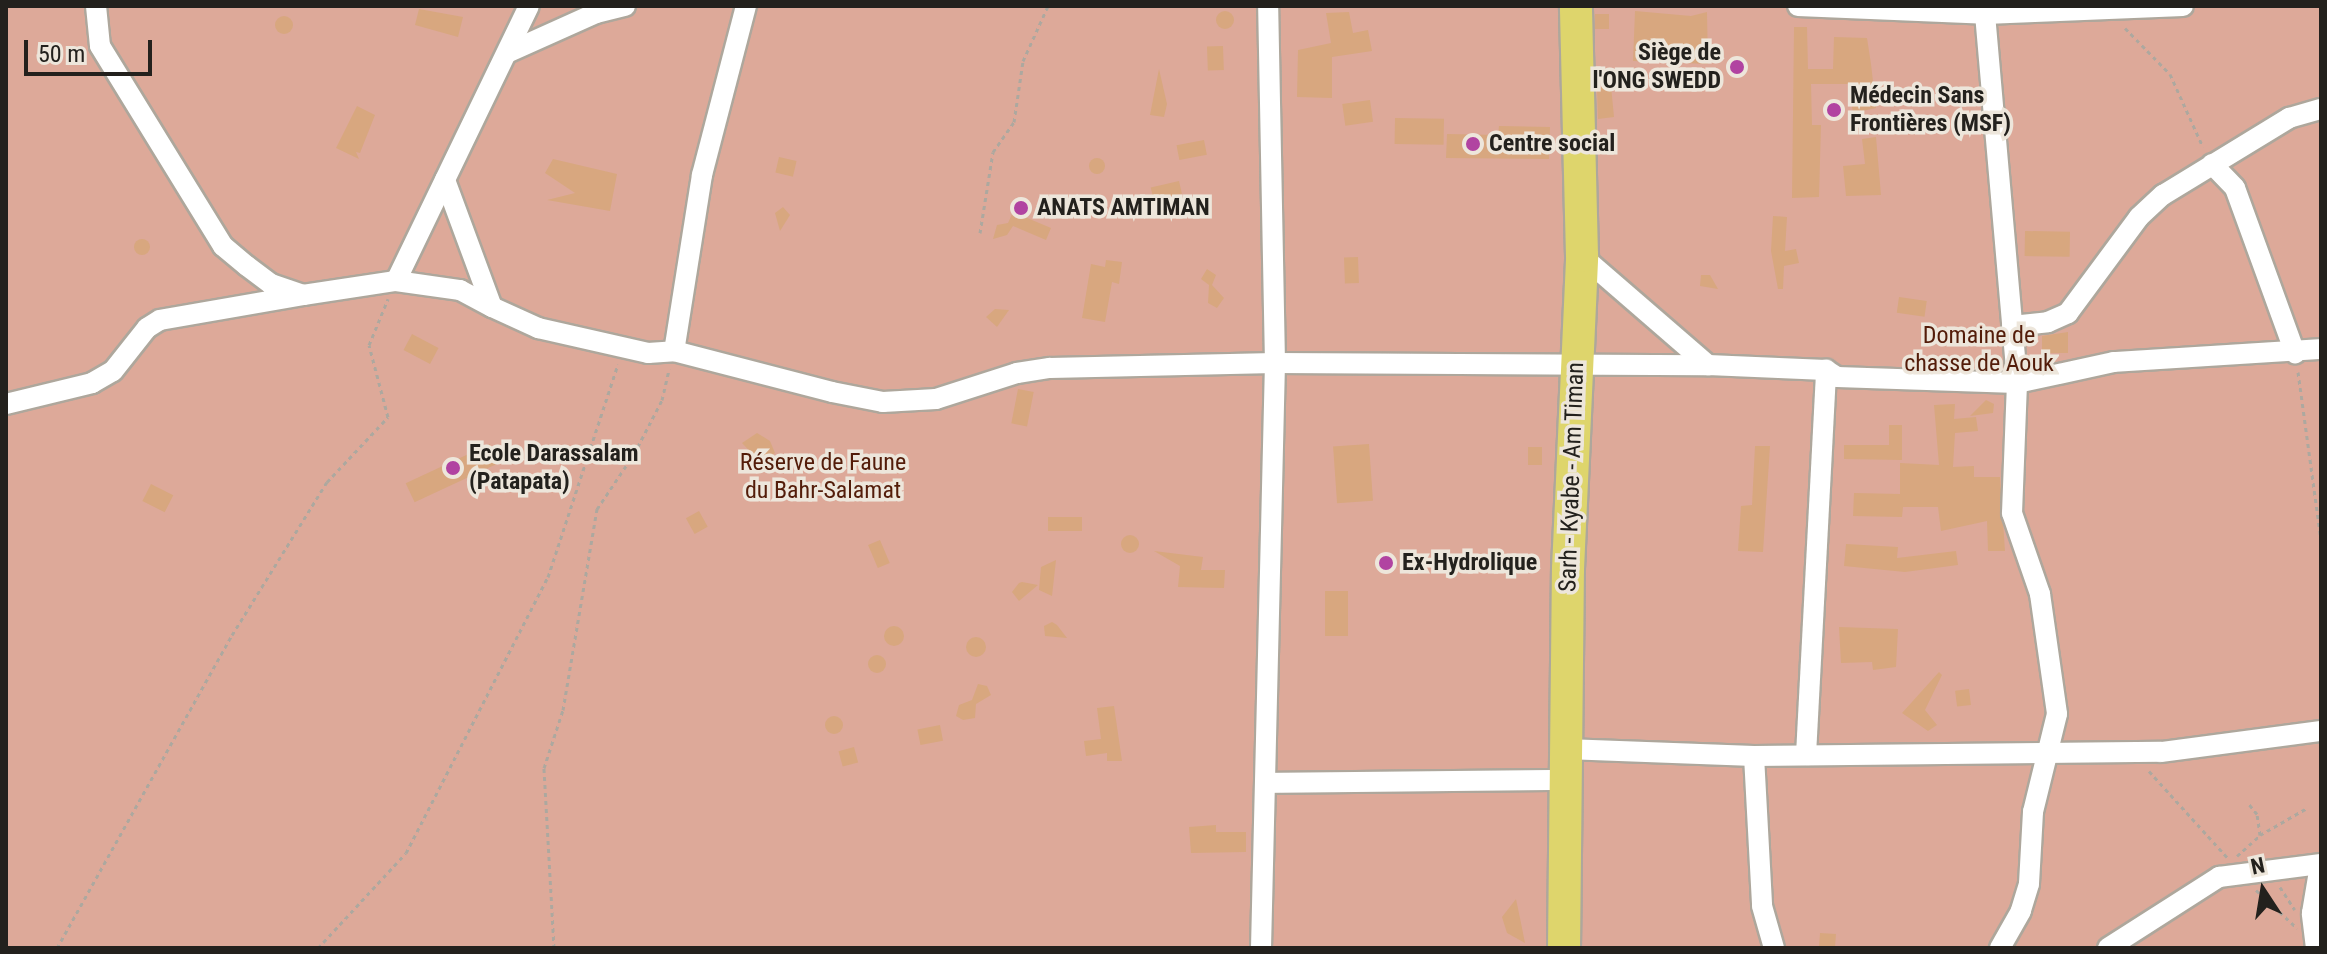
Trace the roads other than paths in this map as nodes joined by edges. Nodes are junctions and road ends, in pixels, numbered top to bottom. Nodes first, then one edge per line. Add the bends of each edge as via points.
1 (96, 6) edge
2 (529, 6) edge
3 (625, 6) edge
4 (746, 6) edge
5 (1268, 6) edge
6 (1576, 6) edge
7 (1798, 6) edge
8 (2183, 6) edge
9 (1976, 12) edge
10 (506, 53) junction
11 (2321, 109) edge
12 (2212, 164) junction
13 (445, 180) junction
14 (1582, 256) junction
15 (396, 281) junction
16 (303, 295) junction
17 (492, 307) junction
18 (2012, 326) junction
19 (2321, 349) edge
20 (674, 351) junction
21 (2295, 353) junction
22 (1275, 363) junction
23 (1576, 365) junction
24 (1708, 365) junction
25 (1826, 370) junction
26 (2017, 383) junction
27 (6, 404) edge
28 (2321, 731) edge
29 (2047, 753) junction
30 (1806, 755) junction
31 (1754, 756) junction
32 (1565, 765) junction
33 (1267, 783) junction
34 (2320, 864) edge
35 (2315, 941) edge
36 (1261, 948) edge
37 (1564, 948) edge
38 (1774, 948) edge
39 (2000, 948) edge
40 (2108, 948) edge

1 - 16 street via 100,46 223,246 271,284
2 - 10 street
3 - 10 street via 519,43
4 - 20 street via 702,175
5 - 22 street
6 - 14 main road, Sarh - Kyabe - Am Timan
7 - 9 street
8 - 9 street
9 - 18 street
10 - 13 street
11 - 12 street via 2289,118
12 - 18 street via 2139,217 2068,313 2048,322
12 - 21 street via 2235,188
13 - 15 street
13 - 17 street
14 - 23 main road, Sarh - Kyabe - Am Timan
14 - 24 street
15 - 16 street
15 - 17 street via 460,290
16 - 27 street via 160,320 147,328 113,371 92,383
17 - 20 street via 538,328 625,349
18 - 26 street
19 - 21 street
20 - 22 street via 883,402 936,399 1050,368
21 - 26 street via 2142,359
22 - 23 street
22 - 33 street
23 - 24 street
23 - 32 main road, Sarh - Kyabe - Am Timan
24 - 25 street
25 - 26 street via 1837,377
25 - 30 street
26 - 29 street via 2012,513 2040,594 2046,633 2057,714
28 - 29 street via 2161,752
29 - 30 street
29 - 39 street via 2033,812 2029,884
30 - 31 street
31 - 32 street
31 - 38 street via 1762,906
32 - 33 street
32 - 37 main road, Sarh - Kyabe - Am Timan
33 - 36 street
34 - 35 street via 2312,913
34 - 40 street via 2232,869

